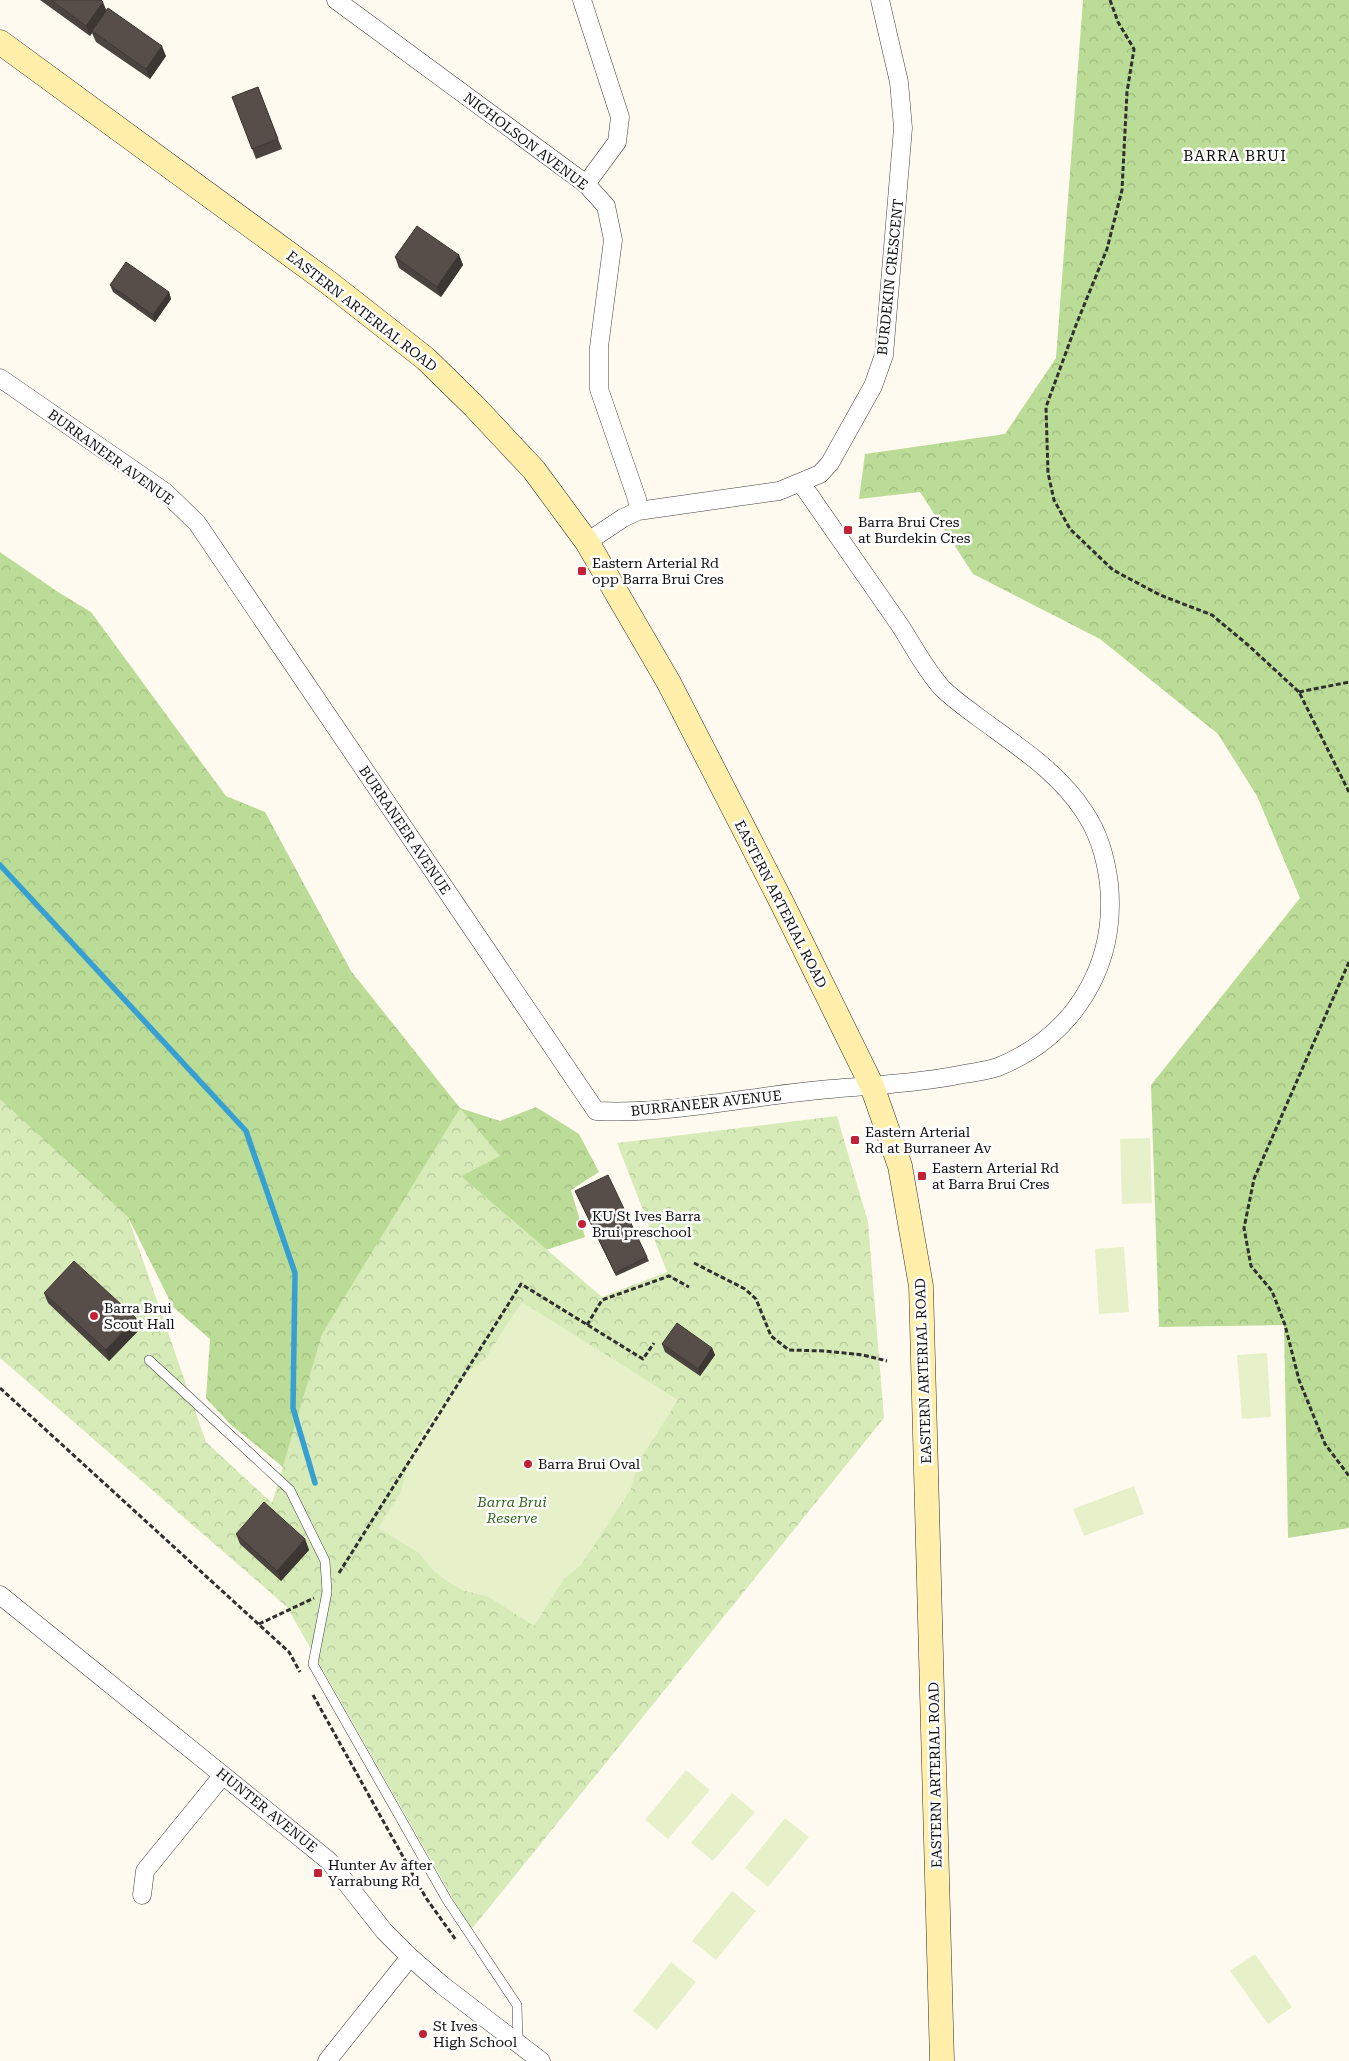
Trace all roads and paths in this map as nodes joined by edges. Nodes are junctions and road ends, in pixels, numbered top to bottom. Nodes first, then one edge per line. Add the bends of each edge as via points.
1 (336, 0) edge
2 (582, 0) edge
3 (880, 0) edge
4 (1110, 0) edge
5 (0, 42) edge
6 (586, 184) junction
7 (0, 378) edge
8 (801, 483) junction
9 (638, 511) junction
10 (587, 542) junction
11 (1349, 682) edge
12 (1299, 692) junction
13 (1349, 792) edge
14 (1349, 962) edge
15 (872, 1086) junction
16 (694, 1263) dead end
17 (689, 1287) dead end
18 (587, 1325) junction
19 (654, 1342) dead end
20 (149, 1360) dead end
21 (888, 1361) dead end
22 (0, 1388) edge
23 (1349, 1476) edge
24 (327, 1592) junction
25 (0, 1595) edge
26 (259, 1624) junction
27 (303, 1677) dead end
28 (313, 1694) dead end
29 (223, 1775) junction
30 (142, 1895) dead end
31 (458, 1944) dead end
32 (410, 1957) junction
33 (518, 2044) junction
34 (326, 2061) edge
35 (541, 2061) edge
36 (942, 2061) edge

1 - 6 street, NICHOLSON AVENUE
2 - 6 street via 620,117 617,142
3 - 8 street, BURDEKIN CRESCENT via 899,82 903,128 884,355 873,386 830,463 820,474
4 - 12 path via 1134,49 1127,92 1122,190 1107,249 1046,407 1048,473 1054,500 1070,529 1113,570 1160,595 1212,615
5 - 10 main road, EASTERN ARTERIAL ROAD via 321,277 426,360 534,470
6 - 9 street, NICHOLSON AVENUE via 606,206 613,240 599,347 600,389 637,498
7 - 15 street, BURRANEER AVENUE via 165,492 197,522 596,1111 632,1112
8 - 9 street, BURDEKIN CRESCENT via 779,491
8 - 15 street via 943,688 1051,772 1070,791 1100,841 1108,872 1110,926 1098,970 1087,994 1050,1035 1026,1053 995,1068 952,1077
9 - 10 street, BURDEKIN CRESCENT
10 - 15 main road, EASTERN ARTERIAL ROAD via 669,683
11 - 12 path
12 - 13 path
14 - 23 path via 1254,1180 1244,1228 1251,1266 1272,1291 1285,1324 1299,1380 1325,1444
15 - 36 main road, EASTERN ARTERIAL ROAD via 900,1166 921,1286
16 - 21 path via 746,1289 756,1300 771,1336 790,1350 863,1354
17 - 18 path via 669,1276 602,1300
18 - 19 path via 643,1359
18 - 24 path via 521,1284
20 - 24 lane via 290,1490 325,1561
22 - 26 path
24 - 26 path
24 - 33 lane via 313,1664 447,1900 517,2005
25 - 29 street, HUNTER AVENUE
26 - 27 path via 289,1652
28 - 31 path via 426,1898
29 - 30 street via 145,1871
29 - 32 street, HUNTER AVENUE via 330,1861 384,1931
32 - 33 street, HUNTER AVENUE
32 - 34 street
33 - 35 street, HUNTER AVENUE

